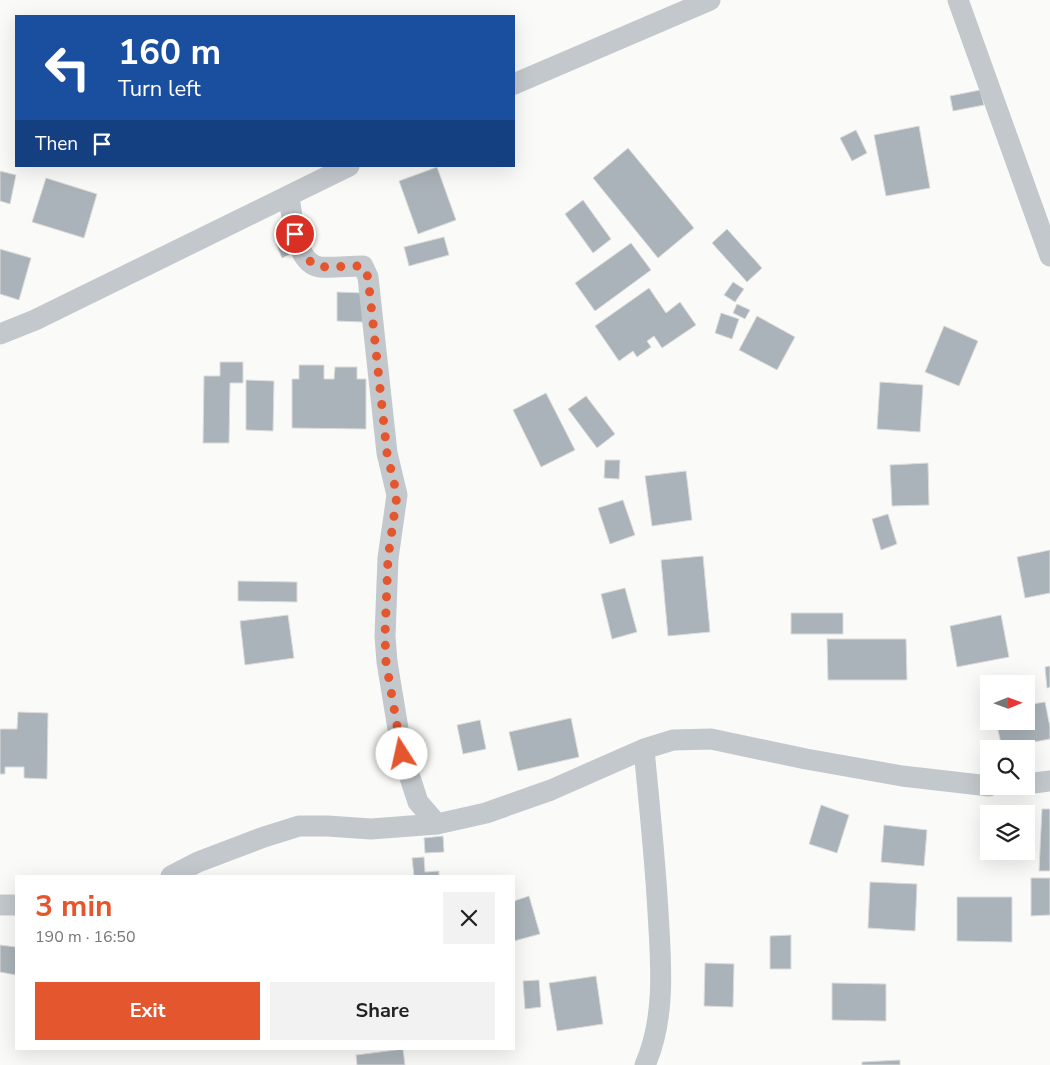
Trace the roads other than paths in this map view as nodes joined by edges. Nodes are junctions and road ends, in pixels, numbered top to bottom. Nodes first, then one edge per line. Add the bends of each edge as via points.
1 (710, 0) edge
2 (958, 0) edge
3 (515, 84) edge
4 (347, 167) edge
5 (289, 196) junction
6 (1050, 256) edge
7 (0, 334) edge
8 (644, 749) junction
9 (1050, 781) edge
10 (1035, 783) edge
11 (980, 785) edge
12 (436, 824) junction
13 (173, 875) edge
14 (0, 905) edge
15 (15, 906) edge
16 (645, 1065) edge

1 - 3 street
2 - 6 street
4 - 5 street
5 - 7 street
5 - 12 street via 295,234 303,256 318,267 362,266 368,277 387,453 397,495 388,558 386,662 402,754 418,802
8 - 11 street via 673,740 711,739 892,774
8 - 12 street via 551,790 486,812
8 - 16 street via 661,982 658,1019
9 - 10 street
12 - 13 street via 371,829 299,826 198,862
14 - 15 street

